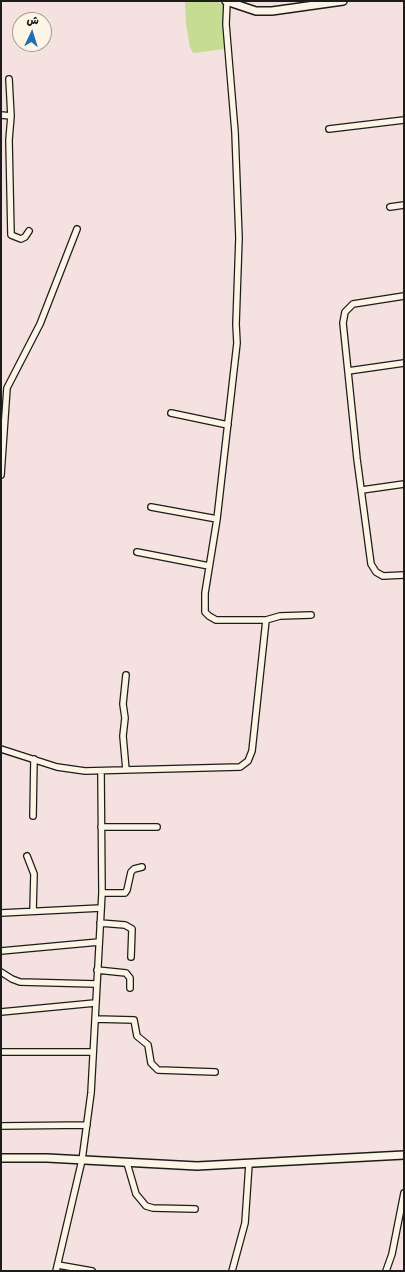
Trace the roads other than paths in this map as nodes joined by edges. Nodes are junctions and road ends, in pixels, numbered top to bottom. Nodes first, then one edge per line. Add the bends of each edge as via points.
1 (226, 1) edge
2 (343, 1) edge
3 (9, 79) dead end
4 (1, 115) edge
5 (11, 116) junction
6 (404, 120) edge
7 (328, 130) dead end
8 (404, 205) edge
9 (390, 207) dead end
10 (77, 229) dead end
11 (29, 231) dead end
12 (404, 296) edge
13 (404, 363) edge
14 (348, 370) junction
15 (171, 413) dead end
16 (228, 425) junction
17 (1, 475) edge
18 (404, 484) edge
19 (362, 490) junction
20 (151, 508) dead end
21 (217, 519) junction
22 (137, 552) dead end
23 (209, 566) junction
24 (404, 575) edge
25 (311, 615) dead end
26 (266, 620) junction
27 (126, 675) dead end
28 (1, 749) edge
29 (34, 759) junction
30 (126, 770) junction
31 (101, 772) junction
32 (33, 816) dead end
33 (101, 827) junction
34 (157, 827) dead end
35 (28, 856) dead end
36 (142, 866) dead end
37 (102, 893) junction
38 (101, 908) junction
39 (33, 911) junction
40 (1, 913) edge
41 (100, 923) junction
42 (99, 942) junction
43 (1, 951) edge
44 (131, 957) dead end
45 (97, 970) junction
46 (1, 972) edge
47 (96, 984) junction
48 (130, 988) dead end
49 (95, 1003) junction
50 (1, 1012) edge
51 (95, 1019) junction
52 (1, 1052) edge
53 (92, 1052) junction
54 (215, 1072) dead end
55 (87, 1125) junction
56 (1, 1126) edge
57 (404, 1155) edge
58 (1, 1158) edge
59 (82, 1160) junction
60 (127, 1163) junction
61 (249, 1164) junction
62 (404, 1193) edge
63 (195, 1209) dead end
64 (399, 1218) junction
65 (404, 1222) edge
66 (57, 1268) edge
67 (92, 1271) edge
68 (232, 1271) edge
69 (386, 1271) edge

1 - 2 street via 256,11 272,11
1 - 16 street via 239,238 237,343
3 - 5 street
4 - 5 street
5 - 11 street via 10,230 11,235 21,239
6 - 7 street
8 - 9 street
10 - 17 street via 40,324 6,388
12 - 14 street via 359,302 345,312 343,323
13 - 14 street
14 - 19 street
15 - 16 street
16 - 21 street
18 - 19 street
19 - 24 street via 373,568 383,576
20 - 21 street
21 - 23 street
22 - 23 street
23 - 26 street via 204,604 205,612 209,616 216,620
25 - 26 street via 280,616
26 - 30 street via 252,751 248,761 240,767 228,769
27 - 30 street via 123,736
28 - 29 street
29 - 31 street via 68,770
29 - 32 street
30 - 31 street
31 - 33 street
33 - 34 street
33 - 37 street
35 - 39 street via 34,874
36 - 37 street via 131,872 125,893
37 - 38 street
38 - 39 street
38 - 41 street
39 - 40 street
41 - 42 street
41 - 44 street via 125,925 132,929
42 - 43 street
42 - 45 street
45 - 47 street
45 - 48 street via 126,973 130,978
46 - 47 street via 20,982
47 - 49 street
49 - 50 street
49 - 51 street
51 - 53 street
51 - 54 street via 134,1020 137,1036 148,1044 151,1062 158,1070
52 - 53 street
53 - 55 street
55 - 56 street
55 - 59 street
57 - 61 street
58 - 59 street
59 - 60 street
59 - 66 street
60 - 61 street via 197,1166
60 - 63 street via 136,1194 146,1206
61 - 68 street via 246,1214 240,1249
62 - 64 street
64 - 65 street
64 - 69 street
66 - 67 street

